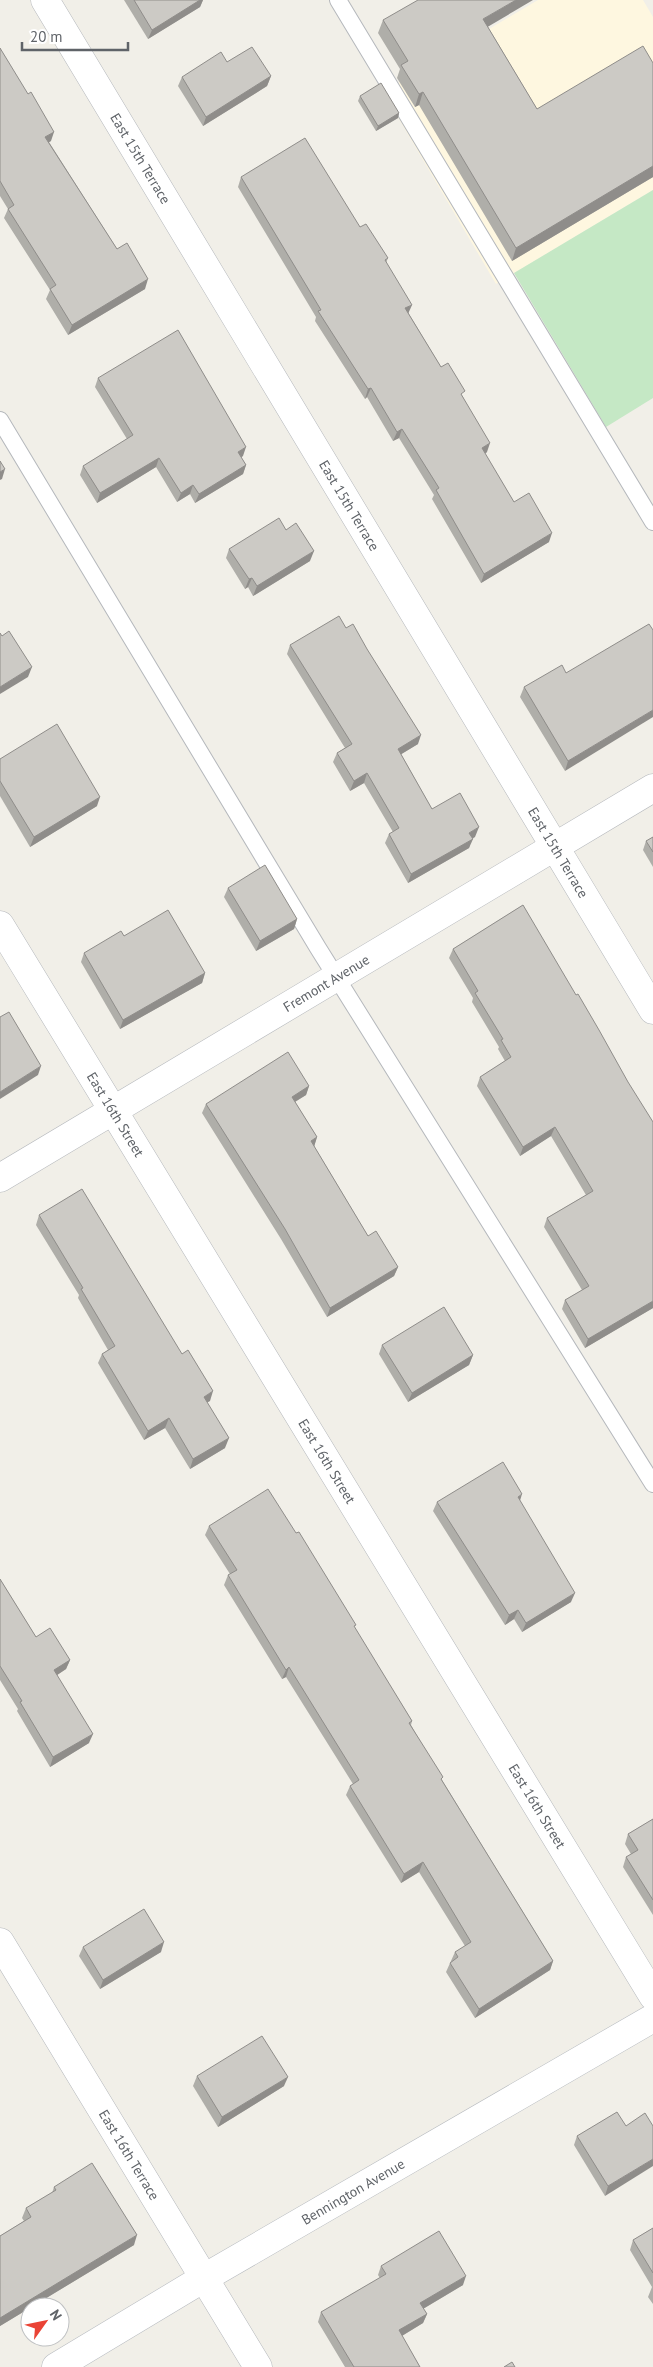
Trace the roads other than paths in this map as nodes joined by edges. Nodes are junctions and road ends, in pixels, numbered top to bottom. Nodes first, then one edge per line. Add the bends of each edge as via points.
1 (45, 0) edge
2 (338, 0) edge
3 (0, 420) edge
4 (653, 522) edge
5 (653, 788) edge
6 (554, 848) junction
7 (0, 925) edge
8 (336, 977) junction
9 (653, 1010) edge
10 (113, 1111) junction
11 (0, 1178) edge
12 (653, 1484) edge
13 (0, 1942) edge
14 (653, 1996) edge
15 (653, 2018) edge
16 (204, 2278) junction
17 (56, 2367) edge
18 (258, 2367) edge

1 - 6 street, East 15th Terrace
2 - 4 lane
3 - 8 lane
5 - 6 street, Fremont Avenue
6 - 8 street, Fremont Avenue
6 - 9 street, East 15th Terrace
7 - 10 street, East 16th Street
8 - 10 street, Fremont Avenue
8 - 12 lane
10 - 11 street, Fremont Avenue
10 - 14 street, East 16th Street
13 - 16 street, East 16th Terrace
15 - 16 street, Bennington Avenue
16 - 17 street, Bennington Avenue
16 - 18 street, East 16th Terrace

